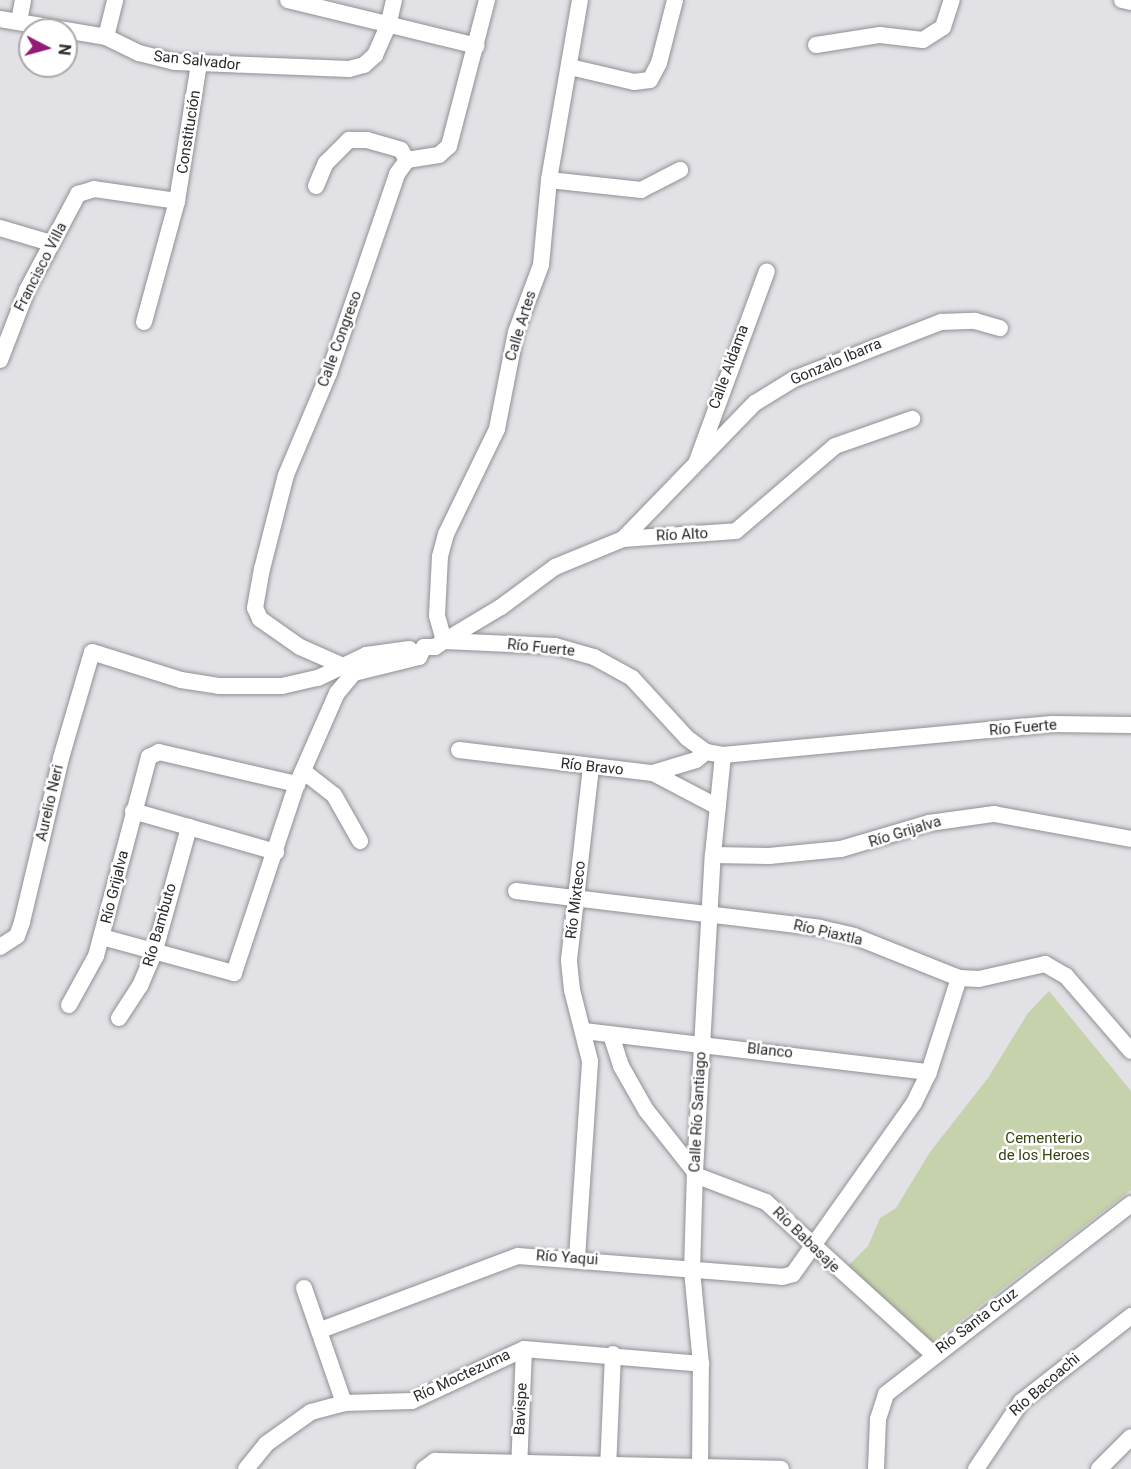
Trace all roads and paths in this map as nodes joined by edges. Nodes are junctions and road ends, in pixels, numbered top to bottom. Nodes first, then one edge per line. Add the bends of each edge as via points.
1 (23, 0) edge
2 (115, 0) edge
3 (288, 0) edge
4 (394, 0) edge
5 (487, 0) edge
6 (580, 0) edge
7 (675, 0) edge
8 (952, 0) edge
9 (1122, 0) edge
10 (1131, 2) edge
11 (20, 18) edge
12 (0, 19) edge
13 (18, 21) edge
14 (388, 26) junction
15 (78, 32) edge
16 (106, 37) junction
17 (816, 45) dead end
18 (476, 46) junction
19 (199, 64) junction
20 (570, 67) junction
21 (407, 160) junction
22 (680, 170) dead end
23 (549, 180) junction
24 (316, 186) dead end
25 (177, 201) junction
26 (0, 228) edge
27 (51, 243) junction
28 (767, 271) dead end
29 (144, 322) dead end
30 (1000, 328) dead end
31 (0, 360) edge
32 (912, 419) dead end
33 (696, 465) junction
34 (623, 539) junction
35 (444, 641) junction
36 (424, 647) junction
37 (340, 665) junction
38 (1131, 725) edge
39 (459, 750) dead end
40 (715, 753) junction
41 (591, 767) junction
42 (653, 773) junction
43 (300, 778) junction
44 (718, 807) junction
45 (134, 811) junction
46 (189, 827) junction
47 (1131, 839) edge
48 (360, 841) dead end
49 (276, 852) junction
50 (713, 855) junction
51 (516, 891) dead end
52 (576, 900) junction
53 (709, 913) junction
54 (102, 937) junction
55 (0, 947) edge
56 (155, 950) junction
57 (959, 978) junction
58 (69, 1005) dead end
59 (119, 1018) dead end
60 (584, 1031) junction
61 (611, 1035) junction
62 (702, 1044) junction
63 (1131, 1051) edge
64 (929, 1072) junction
65 (695, 1174) junction
66 (1131, 1204) edge
67 (813, 1248) junction
68 (577, 1258) junction
69 (692, 1271) junction
70 (304, 1288) dead end
71 (1131, 1316) edge
72 (321, 1330) junction
73 (524, 1349) junction
74 (613, 1354) junction
75 (934, 1355) junction
76 (700, 1364) junction
77 (344, 1403) junction
78 (1131, 1437) edge
79 (430, 1465) edge
80 (519, 1466) edge
81 (608, 1467) edge
82 (700, 1467) edge
83 (246, 1469) edge
84 (781, 1469) edge
85 (876, 1469) edge
86 (976, 1469) edge
87 (1099, 1469) edge

1 - 11 street
2 - 16 street
3 - 14 street
4 - 14 street
5 - 18 street
6 - 20 street, Calle Artes
7 - 20 street via 651,81 634,82
8 - 17 street via 943,27 923,40 880,35
9 - 10 street
12 - 13 street, San Salvador
14 - 18 street
14 - 19 street, San Salvador via 375,55 364,65 320,69
15 - 16 street, San Salvador
16 - 19 street, San Salvador via 157,59
18 - 21 street via 449,146 439,155
19 - 25 street, Constitución
20 - 23 street, Calle Artes
21 - 24 street via 401,150 367,140 349,140 326,163
21 - 37 street, Calle Congreso via 397,174 329,373 286,475 255,608 274,632
22 - 23 street via 641,190
23 - 35 street, Calle Artes via 541,265 516,333 496,429 446,534 440,556 437,616
25 - 27 street, Francisco Villa via 85,189
25 - 29 street, Constitución
26 - 27 street
27 - 31 street, Francisco Villa
28 - 33 street, Calle Aldama
30 - 33 street, Gonzalo Ibarra via 975,321 942,322 810,371 755,403
32 - 34 street, Río Alto via 835,446 735,531
33 - 34 street, Gonzalo Ibarra
34 - 35 street, Río Alto via 555,567 501,607
35 - 36 street, Río Fuerte via 435,647
35 - 40 street, Río Fuerte via 555,646 594,657 632,678 687,738
36 - 37 street via 366,655
36 - 43 street, Río Fuerte via 418,657 366,668 346,679
37 - 55 street, Aurelio Neri via 318,678 282,686 219,686 139,669 92,652 61,758 22,922 17,936
38 - 40 street, Río Fuerte via 1052,724
39 - 41 street, Río Bravo
40 - 42 street
40 - 44 street, Calle Río Santiago
41 - 42 street, Río Bravo
41 - 52 street, Río Mixteco
42 - 44 street, Río Bravo
43 - 45 street, Río Grijalva via 159,752 146,763
43 - 48 street via 334,795
43 - 49 street, Río Fuerte
44 - 50 street, Calle Río Santiago
45 - 46 street
45 - 54 street, Río Grijalva
46 - 49 street
46 - 56 street, Río Bambuto
47 - 50 street, Río Grijalva via 994,814 929,823 841,849 769,856
49 - 56 street, Río Fuerte via 234,973
50 - 53 street, Calle Río Santiago
51 - 52 street, Río Piaxtla
52 - 53 street, Río Piaxtla
52 - 60 street, Río Mixteco via 569,975
53 - 57 street, Río Piaxtla via 854,936
53 - 62 street, Calle Río Santiago
54 - 56 street
54 - 58 street, Río Grijalva via 89,972
56 - 59 street, Río Bambuto via 140,986
57 - 63 street, Río Piaxtla via 1002,975 1033,965 1057,969
57 - 64 street
60 - 61 street, Blanco
60 - 68 street, Río Mixteco via 590,1061
61 - 62 street, Blanco
61 - 65 street via 621,1066 646,1110
62 - 64 street, Blanco
62 - 65 street, Calle Río Santiago
64 - 67 street, Río Yaqui via 914,1103
65 - 67 street, Río Babasaje via 766,1202
65 - 69 street, Calle Río Santiago
66 - 75 street, Río Santa Cruz
67 - 69 street, Río Yaqui via 793,1274 782,1277
67 - 75 street, Río Babasaje
68 - 69 street, Río Yaqui
68 - 72 street, Río Yaqui via 518,1256
69 - 76 street, Calle Río Santiago
70 - 72 street
71 - 86 street, Río Bacoachi via 1021,1402
72 - 77 street
73 - 74 street, Río Moctezuma
73 - 77 street, Río Moctezuma via 412,1401
73 - 80 street, Bavispe
74 - 76 street, Río Moctezuma
74 - 81 street
75 - 85 street, Río Santa Cruz via 886,1394 878,1419
76 - 82 street, Calle Río Santiago
77 - 83 street, Río Moctezuma via 311,1412 289,1424
78 - 87 street
79 - 80 street
80 - 81 street
81 - 82 street
82 - 84 street

